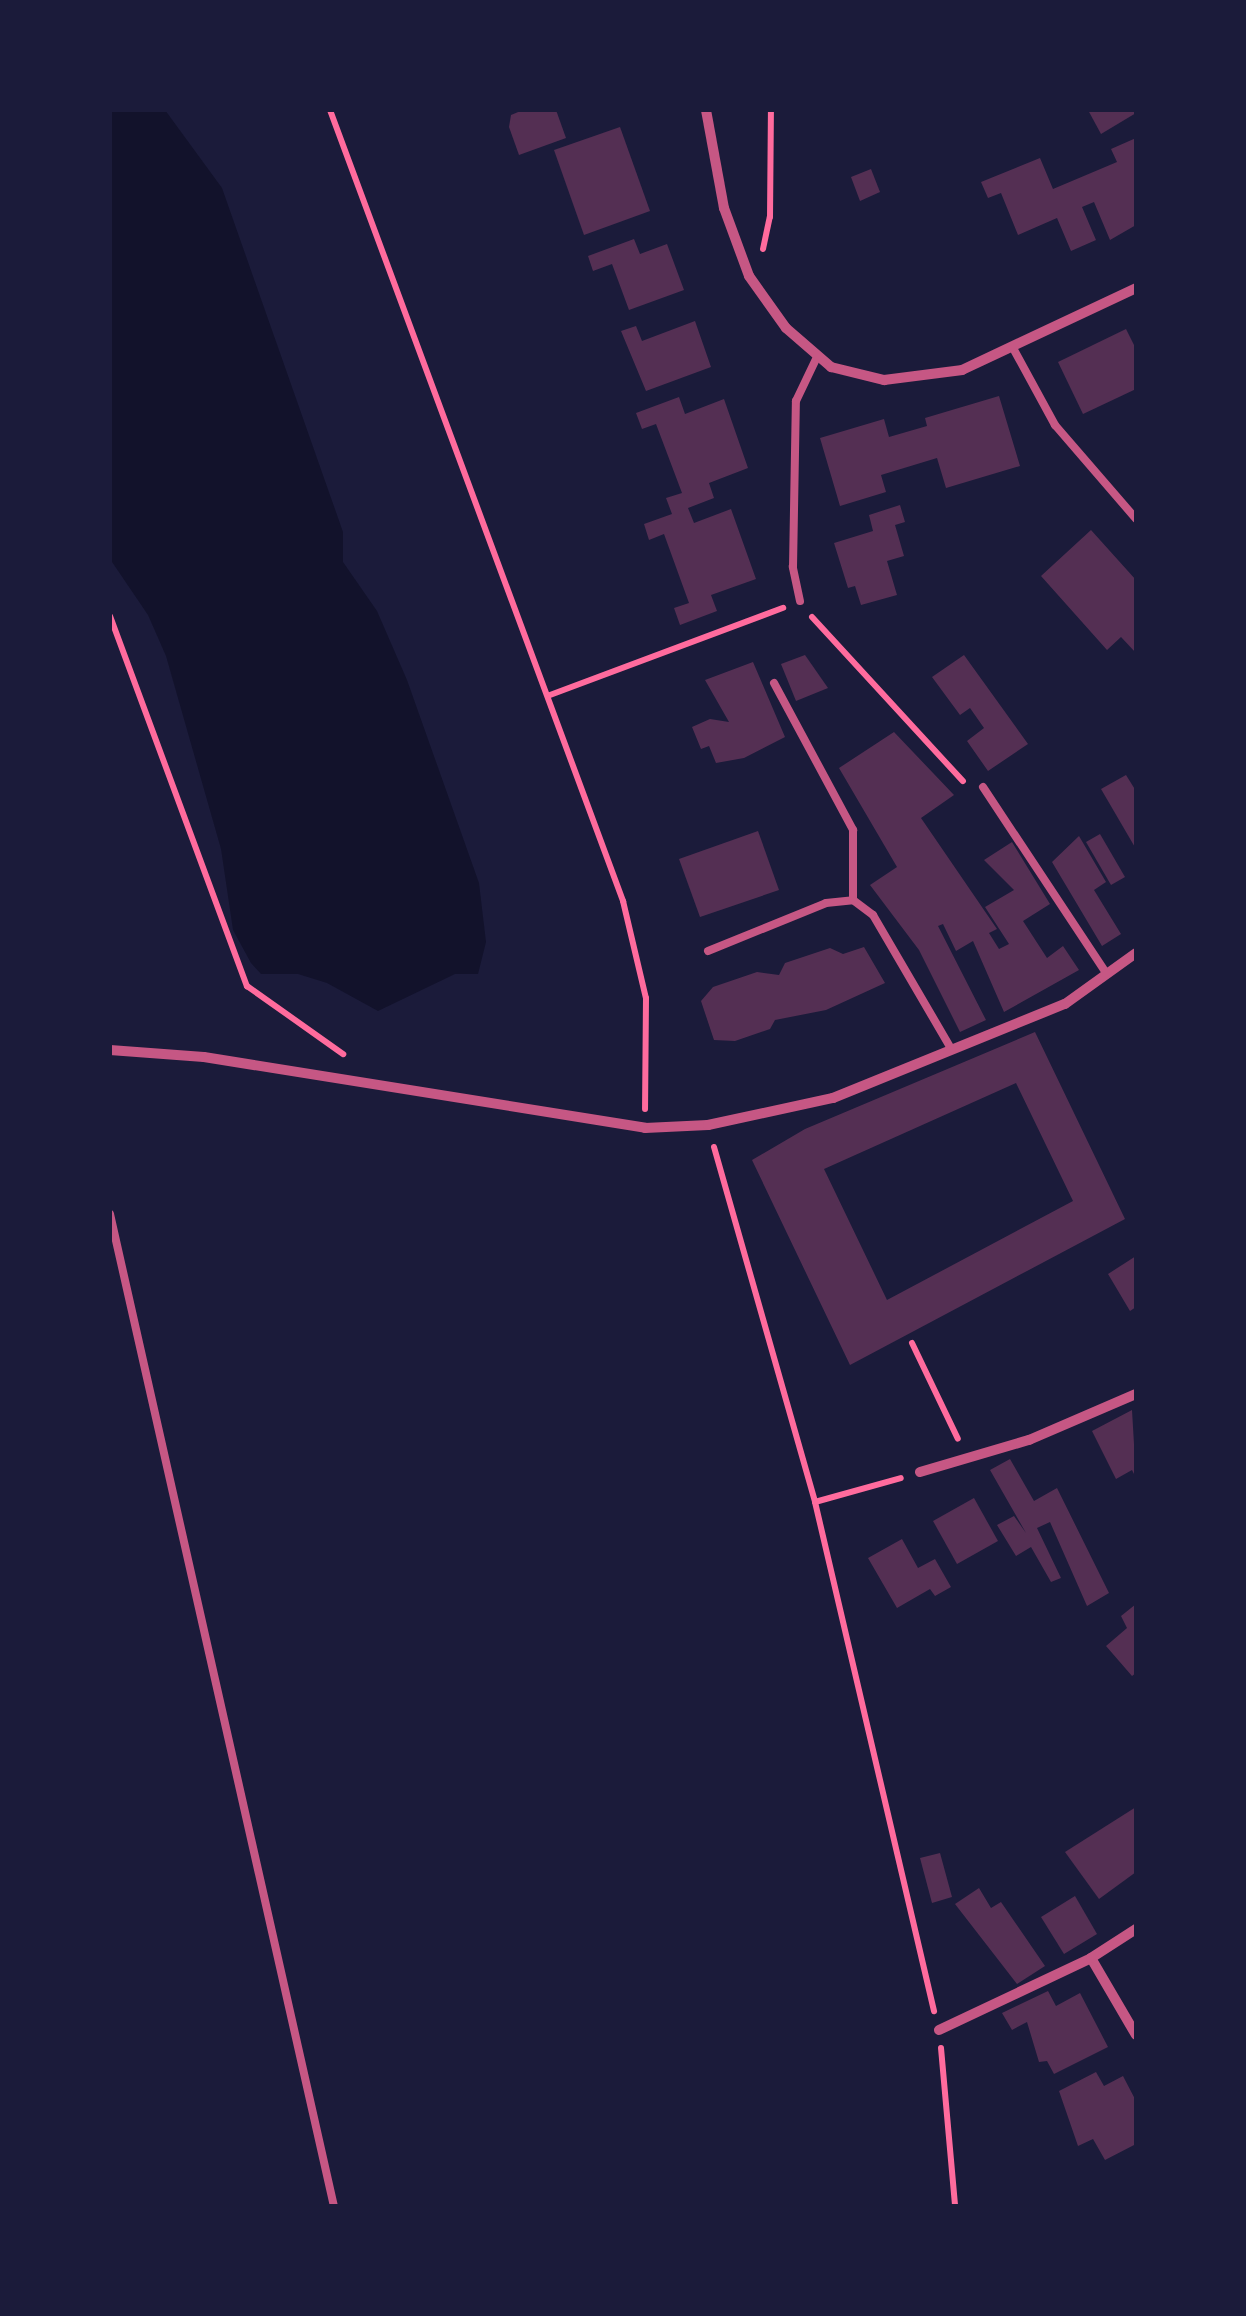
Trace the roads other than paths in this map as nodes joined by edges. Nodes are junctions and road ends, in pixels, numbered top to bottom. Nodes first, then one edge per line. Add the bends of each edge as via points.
1 (706, 110) edge
2 (1136, 288) edge
3 (1014, 348) junction
4 (816, 357) junction
5 (1136, 519) edge
6 (800, 602) road end
7 (774, 683) dead end
8 (983, 787) road end
9 (853, 900) junction
10 (708, 951) dead end
11 (1136, 953) edge
12 (1108, 974) junction
13 (110, 1050) edge
14 (952, 1050) junction
15 (110, 1214) edge
16 (1136, 1394) edge
17 (920, 1472) road end
18 (1136, 1929) edge
19 (1091, 1958) junction
20 (939, 2030) road end
21 (1136, 2036) edge
22 (334, 2206) edge

1 - 4 street via 724,208 746,266 786,328
2 - 3 street
3 - 4 street via 962,370 909,380 866,376
3 - 5 lane via 1055,425
4 - 6 lane via 796,401 793,566
7 - 9 lane via 853,830
8 - 12 lane
9 - 10 lane via 826,903
9 - 14 lane via 874,915
11 - 12 street
12 - 14 street via 1065,1004
13 - 14 street via 378,1083 644,1128 708,1125 834,1098
15 - 22 lane
16 - 17 street
18 - 19 street
19 - 20 street
19 - 21 street

